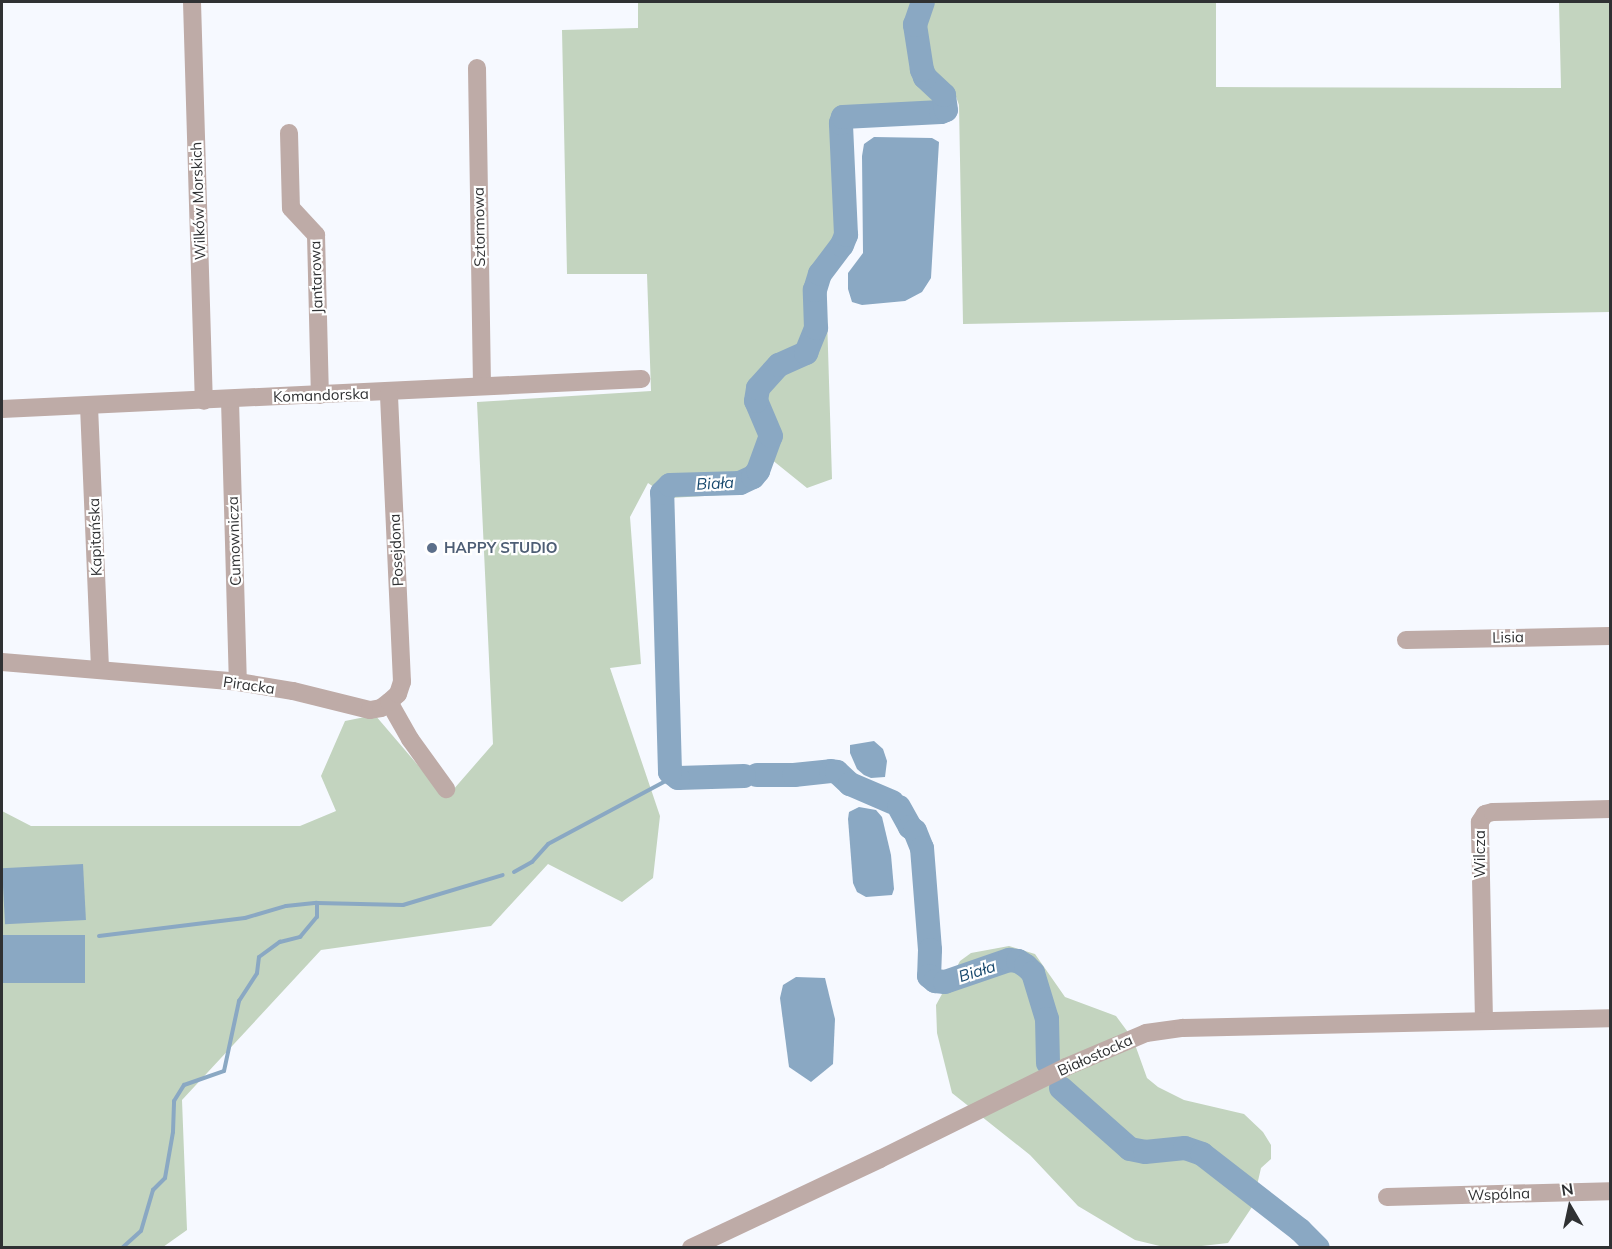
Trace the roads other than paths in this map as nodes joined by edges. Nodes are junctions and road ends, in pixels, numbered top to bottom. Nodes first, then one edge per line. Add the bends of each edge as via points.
1 (192, 2) edge
2 (477, 68) dead end
3 (289, 133) dead end
4 (641, 379) dead end
5 (482, 386) junction
6 (389, 393) junction
7 (320, 395) junction
8 (230, 400) junction
9 (204, 401) junction
10 (89, 406) junction
11 (2, 409) edge
12 (1611, 636) edge
13 (1406, 640) dead end
14 (2, 662) edge
15 (100, 669) junction
16 (238, 682) junction
17 (389, 702) junction
18 (446, 789) dead end
19 (1611, 809) edge
20 (1611, 1018) edge
21 (1484, 1021) junction
22 (1611, 1191) edge
23 (1387, 1197) dead end
24 (691, 1248) edge

1 - 9 street, Wilków Morskich
2 - 5 street, Sztormowa
3 - 7 street, Jantarowa via 291,208 316,235
4 - 5 street, Komandorska
5 - 6 street, Komandorska
6 - 7 street, Komandorska
6 - 17 street, Posejdona via 402,682 399,694
7 - 8 street, Komandorska
8 - 9 street, Komandorska
8 - 16 street, Cumownicza
9 - 10 street, Komandorska
10 - 11 street, Komandorska
10 - 15 street, Kapitańska
12 - 13 street, Lisia
14 - 15 street, Piracka
15 - 16 street, Piracka
16 - 17 street, Piracka via 359,709 381,708
17 - 18 street
19 - 21 street, Wilcza via 1492,812 1480,822
20 - 21 street, Białostocka
21 - 24 street, Białostocka via 1183,1028 1146,1033 1066,1067
22 - 23 street, Wspólna

